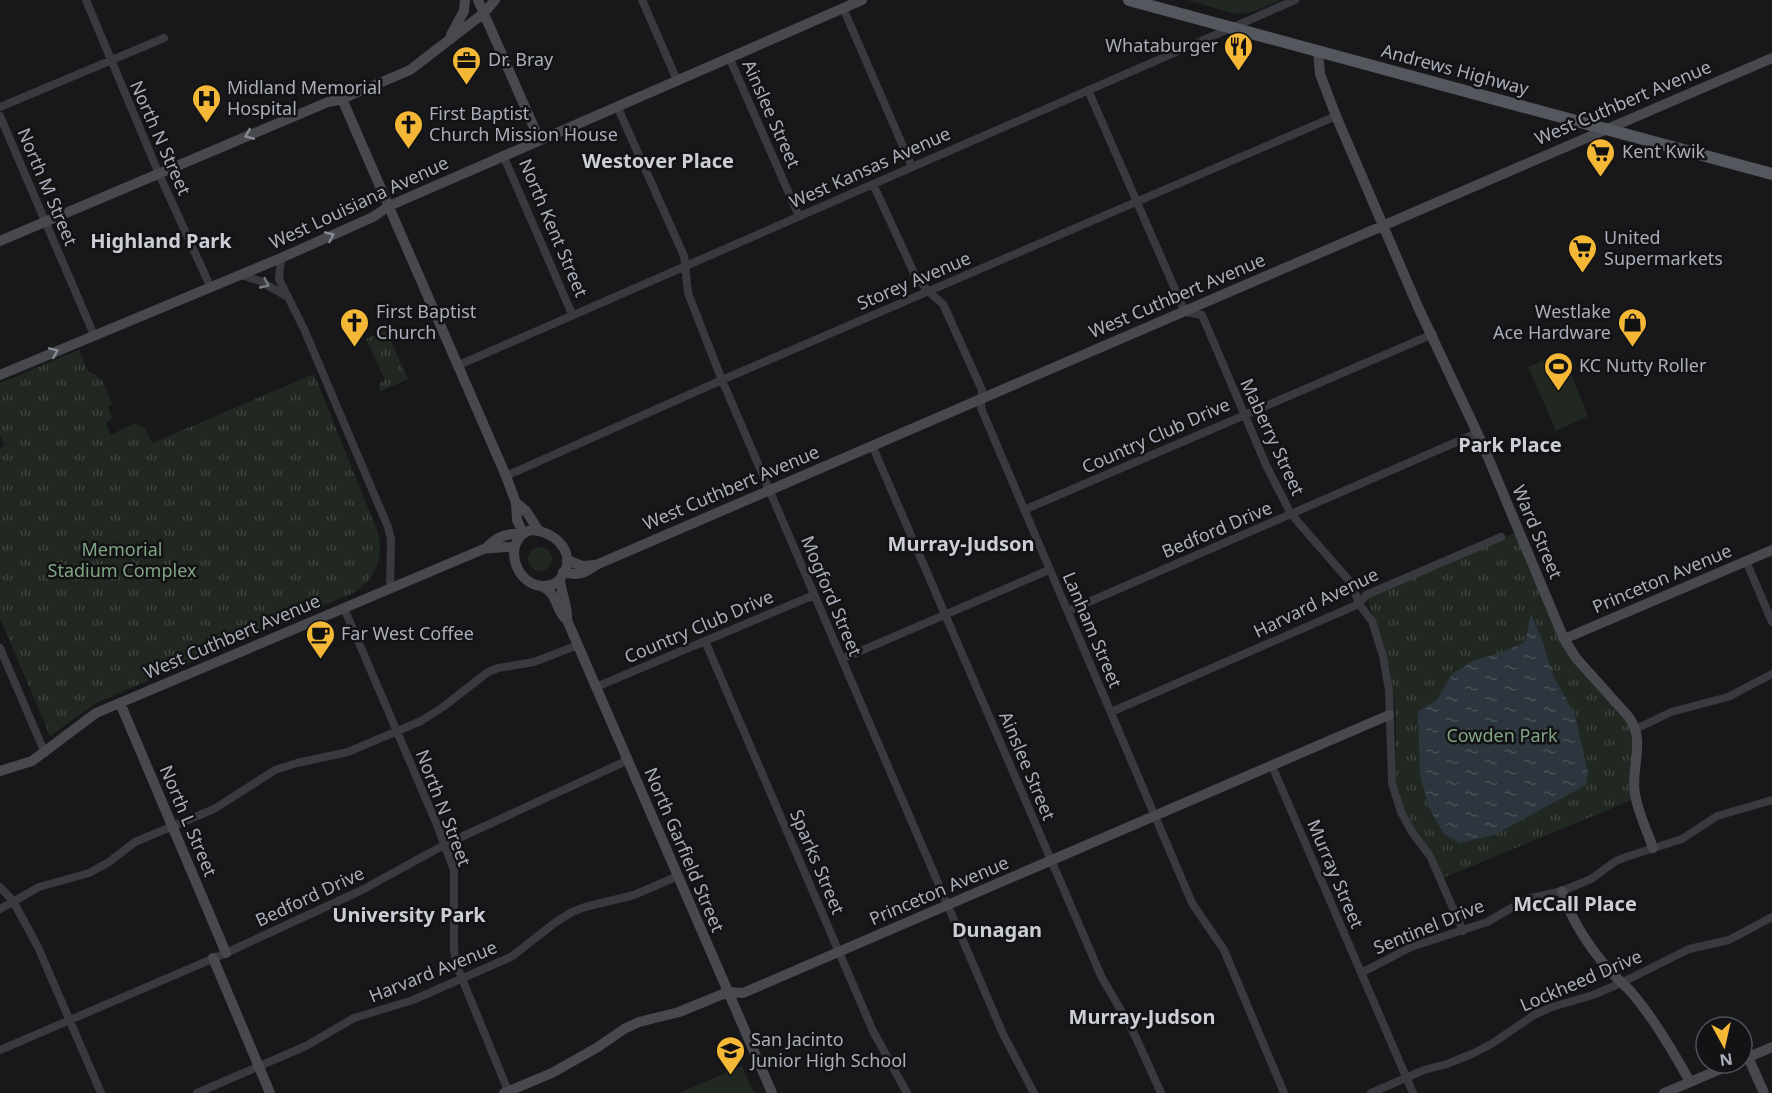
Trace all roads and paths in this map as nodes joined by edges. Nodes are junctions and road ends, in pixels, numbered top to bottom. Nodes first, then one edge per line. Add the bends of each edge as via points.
1 (86, 0) edge
2 (465, 0) edge
3 (478, 0) edge
4 (495, 0) edge
5 (642, 0) edge
6 (862, 0) edge
7 (1129, 0) edge
8 (1294, 0) edge
9 (843, 8) junction
10 (484, 13) junction
11 (1231, 28) junction
12 (164, 38) dead end
13 (447, 41) junction
14 (1318, 52) junction
15 (729, 57) junction
16 (1772, 58) edge
17 (110, 60) junction
18 (677, 80) junction
19 (1088, 90) junction
20 (342, 99) junction
21 (617, 106) junction
22 (0, 107) edge
23 (0, 116) edge
24 (1336, 116) junction
25 (1605, 129) junction
26 (539, 139) junction
27 (503, 155) junction
28 (912, 167) junction
29 (159, 174) junction
30 (1772, 174) edge
31 (873, 184) junction
32 (1137, 201) junction
33 (388, 206) junction
34 (799, 216) junction
35 (45, 222) junction
36 (1383, 226) junction
37 (0, 241) edge
38 (281, 258) junction
39 (685, 266) junction
40 (241, 275) junction
41 (211, 288) junction
42 (928, 291) junction
43 (287, 297) junction
44 (1185, 312) junction
45 (572, 314) junction
46 (1433, 334) junction
47 (94, 335) junction
48 (459, 366) junction
49 (0, 375) edge
50 (722, 380) junction
51 (981, 398) junction
52 (1244, 414) junction
53 (1477, 433) junction
54 (872, 445) junction
55 (506, 476) junction
56 (769, 489) junction
57 (516, 502) junction
58 (1024, 510) junction
59 (1291, 514) junction
60 (539, 531) junction
61 (522, 533) junction
62 (1502, 537) dead end
63 (486, 548) junction
64 (514, 548) junction
65 (1772, 550) edge
66 (567, 560) junction
67 (1746, 561) junction
68 (596, 565) junction
69 (1049, 570) junction
70 (561, 576) junction
71 (542, 586) junction
72 (390, 589) junction
73 (814, 595) junction
74 (1359, 604) junction
75 (344, 608) junction
76 (1068, 611) junction
77 (945, 614) junction
78 (567, 620) junction
79 (1772, 622) edge
80 (1564, 639) junction
81 (705, 641) junction
82 (578, 645) junction
83 (0, 648) edge
84 (842, 658) junction
85 (1772, 674) edge
86 (596, 687) junction
87 (120, 703) junction
88 (1111, 712) junction
89 (1389, 715) junction
90 (1635, 729) junction
91 (397, 731) junction
92 (45, 753) junction
93 (628, 760) junction
94 (1272, 766) junction
95 (0, 771) edge
96 (1772, 800) edge
97 (1156, 816) junction
98 (172, 826) junction
99 (444, 846) junction
100 (1653, 848) junction
101 (1051, 861) junction
102 (678, 876) junction
103 (0, 887) edge
104 (1562, 891) junction
105 (13, 901) junction
106 (948, 905) junction
107 (0, 909) edge
108 (1772, 917) edge
109 (1463, 931) junction
110 (840, 952) junction
111 (226, 953) junction
112 (213, 958) junction
113 (1361, 973) junction
114 (462, 979) junction
115 (1622, 983) junction
116 (728, 992) junction
117 (70, 1020) junction
118 (1772, 1047) edge
119 (0, 1050) edge
120 (1754, 1054) edge
121 (259, 1066) junction
122 (1707, 1075) edge
123 (1754, 1075) edge
124 (1407, 1078) junction
125 (1690, 1082) junction
126 (507, 1092) edge
127 (101, 1093) edge
128 (197, 1093) edge
129 (270, 1093) edge
130 (772, 1093) edge
131 (907, 1093) edge
132 (1034, 1093) edge
133 (1161, 1093) edge
134 (1284, 1093) edge
135 (1371, 1093) edge
136 (1413, 1093) edge
137 (1664, 1093) edge
138 (1764, 1093) edge

1 - 17 street, North N Street
2 - 13 street via 464,11
3 - 10 street, North Kent Street
4 - 10 street
5 - 18 street
6 - 9 street, West Louisiana Avenue
7 - 11 main road, Andrews Highway
8 - 11 street, West Kansas Avenue
9 - 15 street, West Louisiana Avenue
9 - 28 street
10 - 13 street
10 - 26 street, North Kent Street
11 - 14 main road, Andrews Highway
11 - 19 street, West Kansas Avenue
12 - 17 street
13 - 20 street via 410,70
14 - 24 street, Ward Street via 1320,74
14 - 25 main road, Andrews Highway
15 - 18 street, West Louisiana Avenue
15 - 34 street, Ainslee Street
16 - 25 street, West Cuthbert Avenue
17 - 22 street
17 - 29 street, North N Street
18 - 21 street, West Louisiana Avenue
19 - 28 street, West Kansas Avenue
19 - 32 street
20 -> 29 street
20 - 33 street
21 - 26 street, West Louisiana Avenue
21 - 39 street, Mogford Street
23 - 35 street, North M Street
24 - 32 street, Storey Avenue
24 - 36 street, Ward Street
25 - 30 main road, Andrews Highway
25 - 36 street, West Cuthbert Avenue
26 - 27 street, West Louisiana Avenue
27 - 33 street, West Louisiana Avenue
27 - 45 street, North Kent Street
28 - 31 street, West Kansas Avenue
29 - 35 street
29 - 41 street, North N Street
31 - 34 street, West Kansas Avenue
31 - 42 street, Lanham Street via 914,273
32 - 42 street, Storey Avenue
32 - 44 street
38 -> 33 street, West Louisiana Avenue via 373,217
33 - 48 street
34 - 39 street, West Kansas Avenue
35 - 37 street
35 - 47 street, North M Street
36 - 44 street, West Cuthbert Avenue
36 - 46 street, Ward Street
38 - 40 street, West Louisiana Avenue
38 - 43 street via 279,274
39 - 45 street, West Kansas Avenue
39 - 50 street, Mogford Street via 688,293
40 - 41 street, West Louisiana Avenue
40 -> 43 street
41 - 47 street, West Louisiana Avenue
42 - 50 street, Storey Avenue
42 - 51 street, Lanham Street via 943,304 982,390
43 - 72 street via 297,312 388,527
44 - 51 street, West Cuthbert Avenue
44 - 52 street, Maberry Street via 1202,315
45 - 48 street, West Kansas Avenue
46 - 52 street, Country Club Drive
46 - 53 street, Ward Street
49 -> 47 street, West Louisiana Avenue
48 - 55 street
50 - 55 street, Storey Avenue
50 - 56 street, Mogford Street
51 - 54 street, West Cuthbert Avenue
51 - 58 street, Lanham Street via 981,408
52 - 58 street, Country Club Drive
52 - 59 street, Maberry Street
53 - 59 street, Bedford Drive
53 - 80 street, Ward Street
54 - 56 street, West Cuthbert Avenue
54 - 77 street, Ainslee Street
55 - 57 street
56 - 68 street, West Cuthbert Avenue
56 - 73 street, Mogford Street
57 - 60 street
57 - 61 street
58 - 69 street, Lanham Street
59 - 74 street, Maberry Street via 1352,584
59 - 76 street, Bedford Drive
60 - 61 street
60 - 66 street via 552,535 563,546
61 - 63 street, West Cuthbert Avenue via 494,539
61 - 64 street
62 - 74 street, Harvard Avenue via 1366,595
63 - 64 street, West Cuthbert Avenue
63 - 72 street, West Cuthbert Avenue
64 - 71 street via 519,574
65 - 67 street, Princeton Avenue
66 - 68 street via 582,566
66 - 70 street
67 - 79 street
67 - 80 street, Princeton Avenue
68 - 70 street, West Cuthbert Avenue via 586,573
69 - 76 street, Lanham Street
69 - 77 street
70 - 71 street
70 - 78 street
71 - 78 street via 551,591
72 - 75 street, West Cuthbert Avenue
73 - 81 street, Country Club Drive
73 - 84 street, Mogford Street
74 - 88 street, Harvard Avenue
74 - 89 street, Maberry Street via 1372,621 1383,656
75 - 87 street, West Cuthbert Avenue
75 - 91 street, North N Street
76 - 88 street, Lanham Street
77 - 84 street
77 - 101 street, Ainslee Street
78 - 82 street, North Garfield Street
80 - 90 street, Ward Street
81 - 86 street, Country Club Drive
81 - 110 street, Sparks Street
82 - 86 street, North Garfield Street
82 - 91 street via 534,662 488,672 443,707
83 - 92 street
84 - 106 street, Mogford Street
85 - 90 street via 1728,698 1671,712
86 - 93 street, North Garfield Street
87 - 92 street, West Cuthbert Avenue via 96,713
87 - 98 street, North L Street
88 - 97 street, Lanham Street
89 - 94 street, Princeton Avenue
89 - 109 street, Maberry Street via 1395,797 1412,832 1430,855
90 - 100 street via 1638,747 1634,793
91 - 98 street via 348,752 275,770 214,809
91 - 99 street, North N Street
92 - 95 street, West Cuthbert Avenue
93 - 99 street, Bedford Drive
93 - 102 street, North Garfield Street
94 - 97 street, Princeton Avenue
94 - 113 street, Murray Street
96 - 100 street, Sentinel Drive via 1717,816 1682,839
97 - 101 street, Princeton Avenue
97 - 134 street, Lanham Street via 1192,903 1224,950
98 - 105 street via 135,842 89,873 39,887
98 - 111 street, North L Street
99 - 111 street, Bedford Drive via 362,890
99 - 114 street, North N Street via 454,870 454,949
100 - 104 street, Sentinel Drive via 1616,861 1591,879
101 - 106 street, Princeton Avenue
101 - 133 street, Ainslee Street via 1102,978 1132,1029
102 - 114 street, Harvard Avenue via 634,895 572,912 511,957
102 - 116 street, North Garfield Street
103 - 105 street
104 - 109 street, Sentinel Drive via 1527,899
104 - 115 street via 1585,938
105 - 107 street
105 - 117 street
106 - 110 street, Princeton Avenue
106 - 132 street, Mogford Street via 1003,1034
108 - 115 street, Lockheed Drive via 1729,940 1676,954
109 - 113 street, Sentinel Drive via 1419,944
110 - 116 street, Princeton Avenue via 743,993
110 - 131 street, Sparks Street via 873,1031
111 - 112 street, Bedford Drive
112 - 117 street, Bedford Drive
112 - 121 street
113 - 124 street, Murray Street
114 - 121 street, Harvard Avenue via 354,1018 306,1046
114 - 126 street, North N Street
115 - 124 street, Lockheed Drive via 1552,1007 1474,1053
115 - 125 street via 1658,1029
116 - 126 street, Princeton Avenue via 624,1029 577,1059
116 - 130 street, North Garfield Street
117 - 119 street, Bedford Drive
117 - 127 street
118 - 120 street
121 - 128 street, Harvard Avenue
121 - 129 street
122 - 125 street
123 - 138 street
124 - 135 street, Lockheed Drive
124 - 136 street, Murray Street
125 - 137 street

